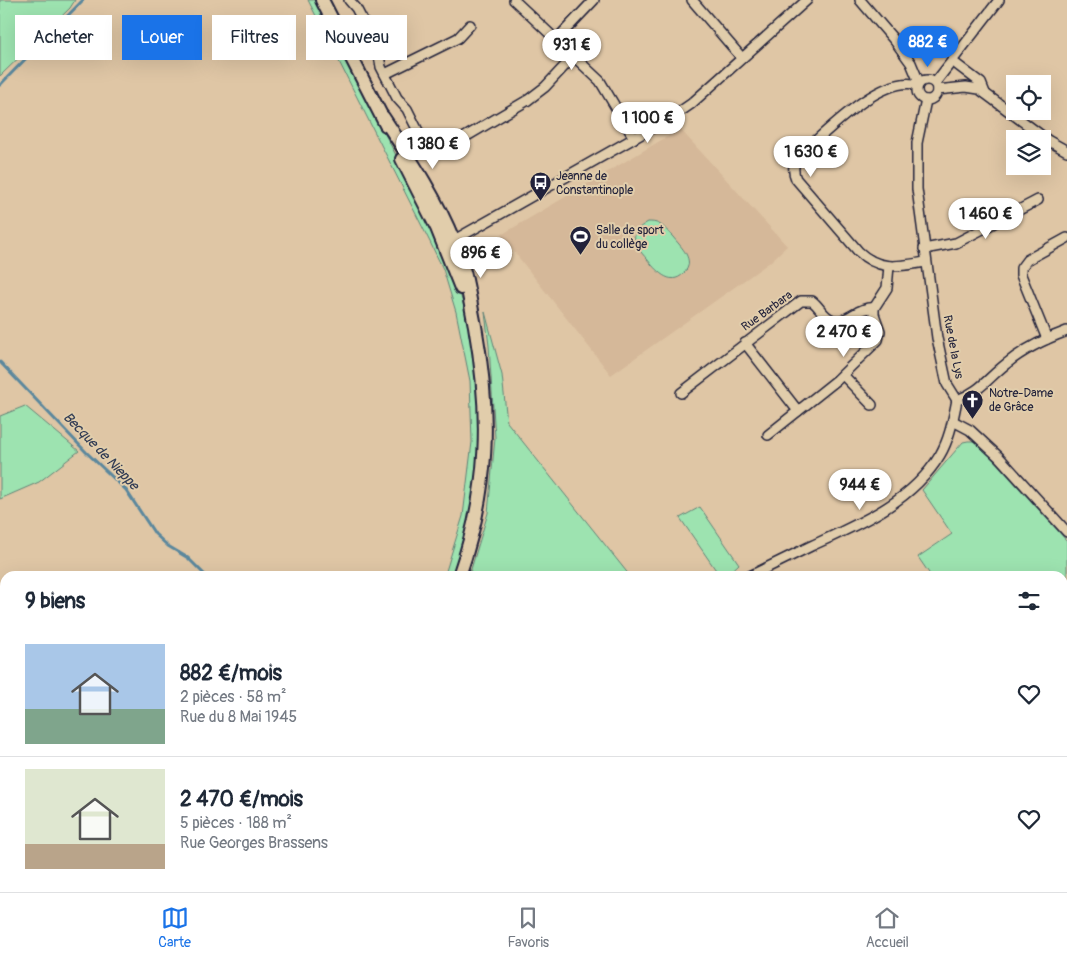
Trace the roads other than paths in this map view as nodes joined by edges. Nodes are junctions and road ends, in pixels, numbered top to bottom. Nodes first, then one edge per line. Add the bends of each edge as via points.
1 (322, 0) edge
2 (349, 0) edge
3 (514, 0) edge
4 (594, 0) edge
5 (692, 0) edge
6 (807, 0) edge
7 (860, 0) edge
8 (999, 0) edge
9 (470, 25) dead end
10 (556, 40) junction
11 (574, 56) junction
12 (742, 58) junction
13 (952, 61) junction
14 (385, 74) junction
15 (919, 84) junction
16 (936, 87) junction
17 (985, 93) junction
18 (926, 100) junction
19 (634, 138) junction
20 (1067, 151) edge
21 (1038, 200) dead end
22 (1067, 238) edge
23 (449, 243) junction
24 (924, 249) junction
25 (926, 262) junction
26 (889, 266) junction
27 (874, 308) junction
28 (1067, 331) edge
29 (1047, 339) junction
30 (745, 343) junction
31 (843, 375) junction
32 (682, 392) dead end
33 (957, 400) junction
34 (872, 405) dead end
35 (798, 411) junction
36 (953, 421) junction
37 (768, 435) dead end
38 (1067, 532) edge
39 (460, 571) edge
40 (761, 571) edge

1 - 23 main road via 401,157
2 - 14 street via 378,50
3 - 10 street
4 - 10 street
5 - 12 street
6 - 12 street
7 - 15 street via 901,48
8 - 13 street
9 - 14 street via 458,38
10 - 11 street
11 - 14 street via 528,100 440,151 427,147
11 - 19 street via 603,84
12 - 19 street via 686,108
13 - 16 street
13 - 17 street via 981,83
15 - 16 street via 928,79
15 - 18 street via 918,95
15 - 26 street via 900,84 867,97 799,156 794,166 796,179 858,251 873,262
16 - 17 street via 969,87
16 - 18 street via 934,98
17 - 20 street
18 - 24 street, Rue de la Lys via 916,161
19 - 23 street
21 - 24 street via 956,243
22 - 29 street via 1027,260 1021,268
23 - 39 main road via 475,326 486,416 485,456 477,511
24 - 25 street, Rue de la Lys
25 - 26 street
25 - 33 street, Rue de la Lys via 945,379
26 - 27 street via 887,288
27 - 30 street, Rue Barbara via 865,308 838,321 829,318 812,301 801,301
27 - 31 street via 880,338
28 - 29 street
29 - 33 street via 1013,358 975,392
30 - 32 street, Rue Barbara
30 - 35 street
31 - 34 street
31 - 35 street
33 - 36 street
35 - 37 street
36 - 38 street via 966,427 993,452
36 - 40 street via 935,462 898,500 868,520

